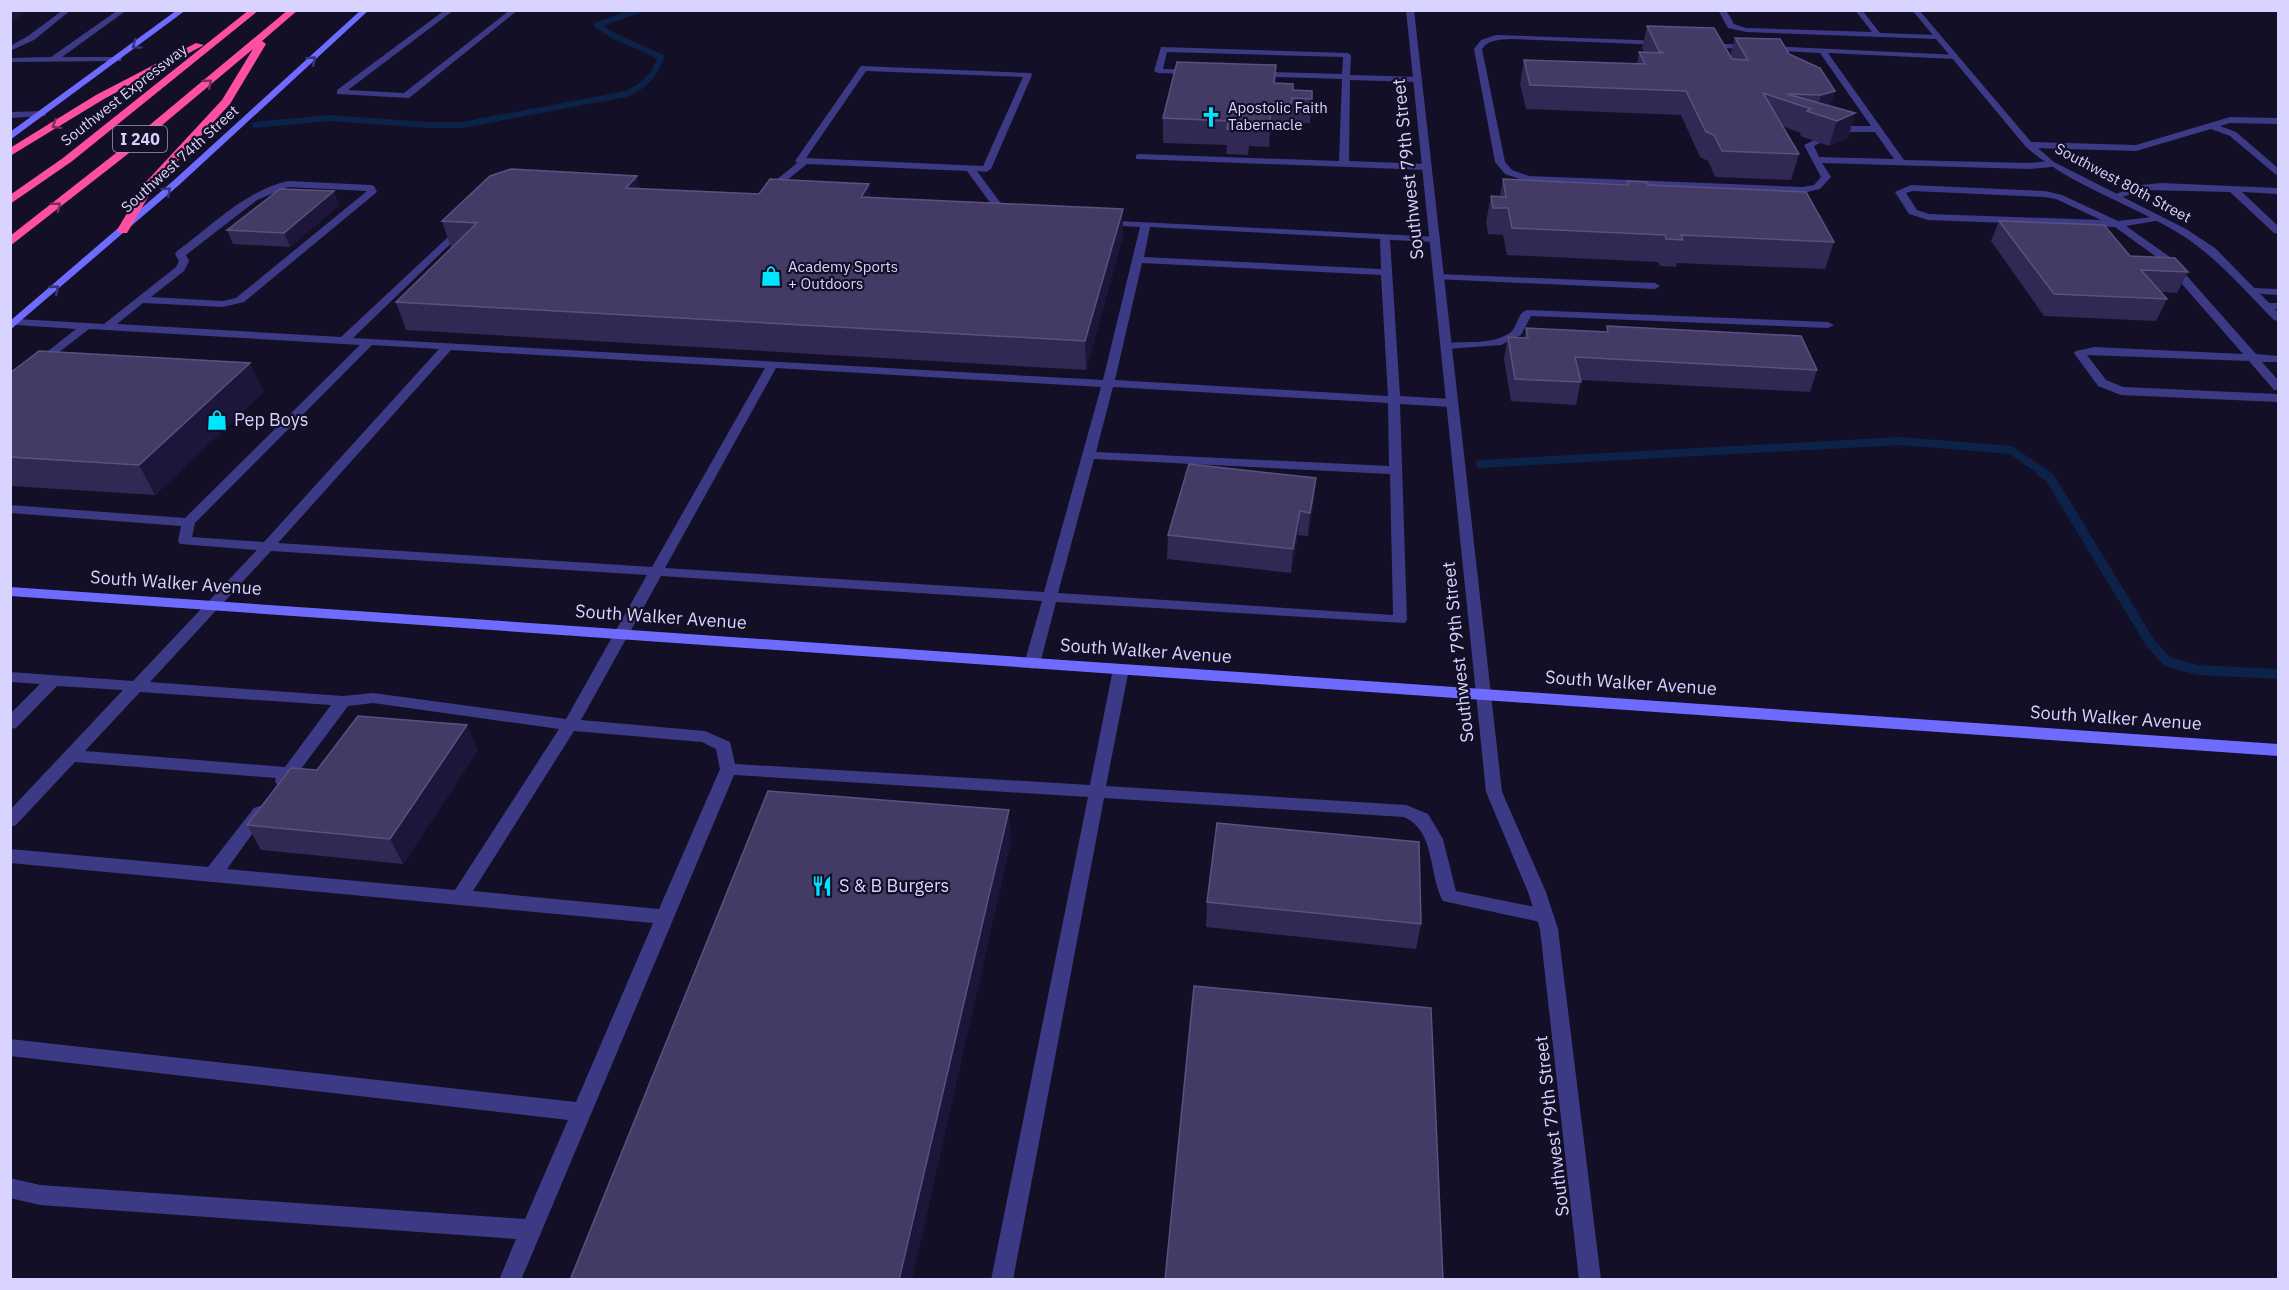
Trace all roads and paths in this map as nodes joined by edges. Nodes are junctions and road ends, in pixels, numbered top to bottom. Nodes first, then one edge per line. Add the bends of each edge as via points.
1 (68, 10) edge
2 (124, 10) edge
3 (183, 10) edge
4 (255, 10) edge
5 (294, 10) edge
6 (366, 10) edge
7 (451, 10) edge
8 (515, 10) edge
9 (1410, 10) edge
10 (1722, 10) edge
11 (1858, 10) edge
12 (1915, 10) edge
13 (237, 25) junction
14 (268, 33) junction
15 (1878, 35) junction
16 (1937, 37) junction
17 (1679, 44) edge
18 (1691, 44) edge
19 (10, 49) edge
20 (1822, 50) junction
21 (1954, 57) junction
22 (118, 58) junction
23 (54, 59) junction
24 (10, 60) edge
25 (1346, 76) junction
26 (1418, 79) junction
27 (42, 114) junction
28 (10, 115) edge
29 (2278, 121) edge
30 (2210, 125) junction
31 (1878, 129) junction
32 (1834, 133) edge
33 (10, 137) edge
34 (1817, 142) edge
35 (2029, 145) junction
36 (10, 153) edge
37 (1139, 157) dead end
38 (1816, 160) junction
39 (805, 161) junction
40 (1901, 162) junction
41 (1344, 164) junction
42 (2051, 164) junction
43 (1427, 167) junction
44 (970, 169) junction
45 (2278, 172) edge
46 (2233, 189) junction
47 (2278, 190) edge
48 (763, 195) edge
49 (2115, 196) junction
50 (10, 201) edge
51 (995, 217) edge
52 (2157, 218) junction
53 (470, 219) edge
54 (1090, 221) edge
55 (1146, 224) junction
56 (2117, 224) junction
57 (123, 230) junction
58 (2278, 231) edge
59 (1385, 237) junction
60 (1435, 239) junction
61 (10, 242) edge
62 (1138, 260) junction
63 (1386, 272) junction
64 (1439, 277) junction
65 (1655, 286) dead end
66 (2252, 291) junction
67 (2278, 292) edge
68 (140, 300) junction
69 (2272, 306) edge
70 (2278, 318) edge
71 (14, 324) edge
72 (1828, 325) dead end
73 (86, 326) junction
74 (107, 327) junction
75 (344, 340) junction
76 (369, 342) junction
77 (448, 346) junction
78 (1446, 346) junction
79 (2253, 358) junction
80 (2278, 359) edge
81 (772, 365) junction
82 (1108, 384) junction
83 (10, 387) edge
84 (2278, 387) edge
85 (2278, 398) edge
86 (1394, 400) junction
87 (1451, 403) junction
88 (1089, 455) junction
89 (1396, 470) junction
90 (10, 509) edge
91 (188, 522) junction
92 (268, 546) junction
93 (655, 572) junction
94 (10, 591) edge
95 (1048, 598) junction
96 (211, 605) junction
97 (620, 634) junction
98 (1032, 664) junction
99 (1121, 669) junction
100 (10, 677) edge
101 (53, 680) junction
102 (135, 687) junction
103 (1482, 692) junction
104 (342, 701) junction
105 (10, 724) edge
106 (570, 725) junction
107 (2278, 750) edge
108 (71, 756) junction
109 (728, 769) junction
110 (288, 773) junction
111 (1097, 791) junction
112 (10, 821) edge
113 (10, 856) edge
114 (213, 874) junction
115 (460, 897) junction
116 (1545, 916) junction
117 (665, 917) junction
118 (10, 1047) edge
119 (582, 1112) junction
120 (10, 1188) edge
121 (531, 1230) junction
122 (510, 1280) edge
123 (1002, 1280) edge
124 (1590, 1280) edge

1 - 19 street
2 - 23 street
3 -> 22 main road
4 - 13 highway, Southwest Expressway / I 240
5 - 14 highway, I 240
57 -> 6 main road, Southwest 74th Street
7 - 8 street via 340,92 406,96
9 - 26 street, Southwest 79th Street
10 - 15 street via 1737,29
11 - 15 street
12 - 16 street, Southwest 80th Street
13 -> 36 highway via 100,97
13 - 50 highway, Southwest Expressway / I 240
14 - 57 highway via 226,102 149,184
61 -> 14 highway, I 240
15 - 16 street
16 - 21 street, Southwest 80th Street
17 - 38 street via 1511,37 1481,43 1478,50 1504,169 1530,179 1803,190 1817,187 1826,177
18 - 20 street
20 - 21 street
20 - 31 street
21 - 35 street, Southwest 80th Street
22 - 23 street
22 - 27 main road
23 - 24 street
25 - 25 street via 1299,75 1158,71 1164,49 1347,55
25 - 26 street
25 - 41 street
26 - 43 street, Southwest 79th Street
27 - 28 street
27 - 33 main road
29 - 30 street via 2230,120
30 - 35 street via 2136,148
30 - 45 street via 2233,134
31 - 32 street via 1841,129
31 - 40 street
34 - 38 street via 1809,145
35 - 42 street, Southwest 80th Street
37 - 41 street
38 - 40 street
39 - 44 street
39 - 44 street via 800,161 864,68 1028,75 986,169
39 - 48 street
40 - 42 street
41 - 43 street
42 - 49 street, Southwest 80th Street
43 - 60 street, Southwest 79th Street
44 - 51 street via 1011,218
46 - 47 street
46 - 49 street via 2144,187
46 - 58 street
49 - 52 street, Southwest 80th Street
52 - 56 street
52 - 66 street, Southwest 80th Street via 2211,250
53 - 75 street
54 - 55 street
55 - 59 street
55 - 62 street
56 - 56 street via 2059,196 1911,189 1900,192 1913,212 1928,217
56 - 79 street via 2166,259
71 -> 57 main road, Southwest 74th Street
59 - 60 street
59 - 63 street
60 - 64 street, Southwest 79th Street
62 - 63 street
62 - 82 street
63 - 86 street
64 - 65 street
64 - 78 street, Southwest 79th Street
66 - 67 street
66 - 69 street, Southwest 80th Street
68 - 68 street via 180,268 184,261 180,254 263,191 288,184 371,188 372,192 240,300 223,304
68 - 74 street
69 - 70 street, Southwest 80th Street
71 - 73 street
72 - 78 street via 1527,313 1517,333 1497,343
73 - 74 street
73 - 83 street
74 - 75 street
75 - 76 street
76 - 77 street
76 - 91 street
77 - 81 street
77 - 92 street
78 - 87 street, Southwest 79th Street
79 - 80 street
79 - 84 street
79 - 85 street via 2094,350 2080,354 2102,383 2121,391
81 - 82 street
81 - 93 street
82 - 86 street
82 - 88 street
86 - 87 street
86 - 89 street
87 - 103 street, Southwest 79th Street
88 - 89 street
88 - 95 street
89 - 95 street via 1400,620
90 - 91 street
91 - 92 street via 185,541
92 - 93 street
92 - 96 street
93 - 95 street
93 - 97 street
94 - 96 main road, South Walker Avenue
95 - 98 street
96 - 97 main road, South Walker Avenue
96 - 102 street
97 - 98 main road, South Walker Avenue
97 - 106 street
98 - 99 main road, South Walker Avenue
99 - 103 main road, South Walker Avenue
99 - 111 street
100 - 101 street
101 - 102 street
101 - 105 street
102 - 104 street
102 - 108 street
103 - 107 main road, South Walker Avenue
103 - 116 street, Southwest 79th Street via 1494,792
104 - 106 street via 373,698
104 - 110 street
106 - 109 street via 705,737 724,746
106 - 115 street
108 - 110 street
108 - 112 street
109 - 111 street
109 - 117 street
110 - 114 street
111 - 116 street via 1406,811 1422,818 1434,839 1449,896
111 - 123 street
113 - 114 street
114 - 115 street
115 - 117 street
116 - 124 street, Southwest 79th Street
117 - 119 street
118 - 119 street
119 - 121 street
120 - 121 street via 40,1195
121 - 122 street

